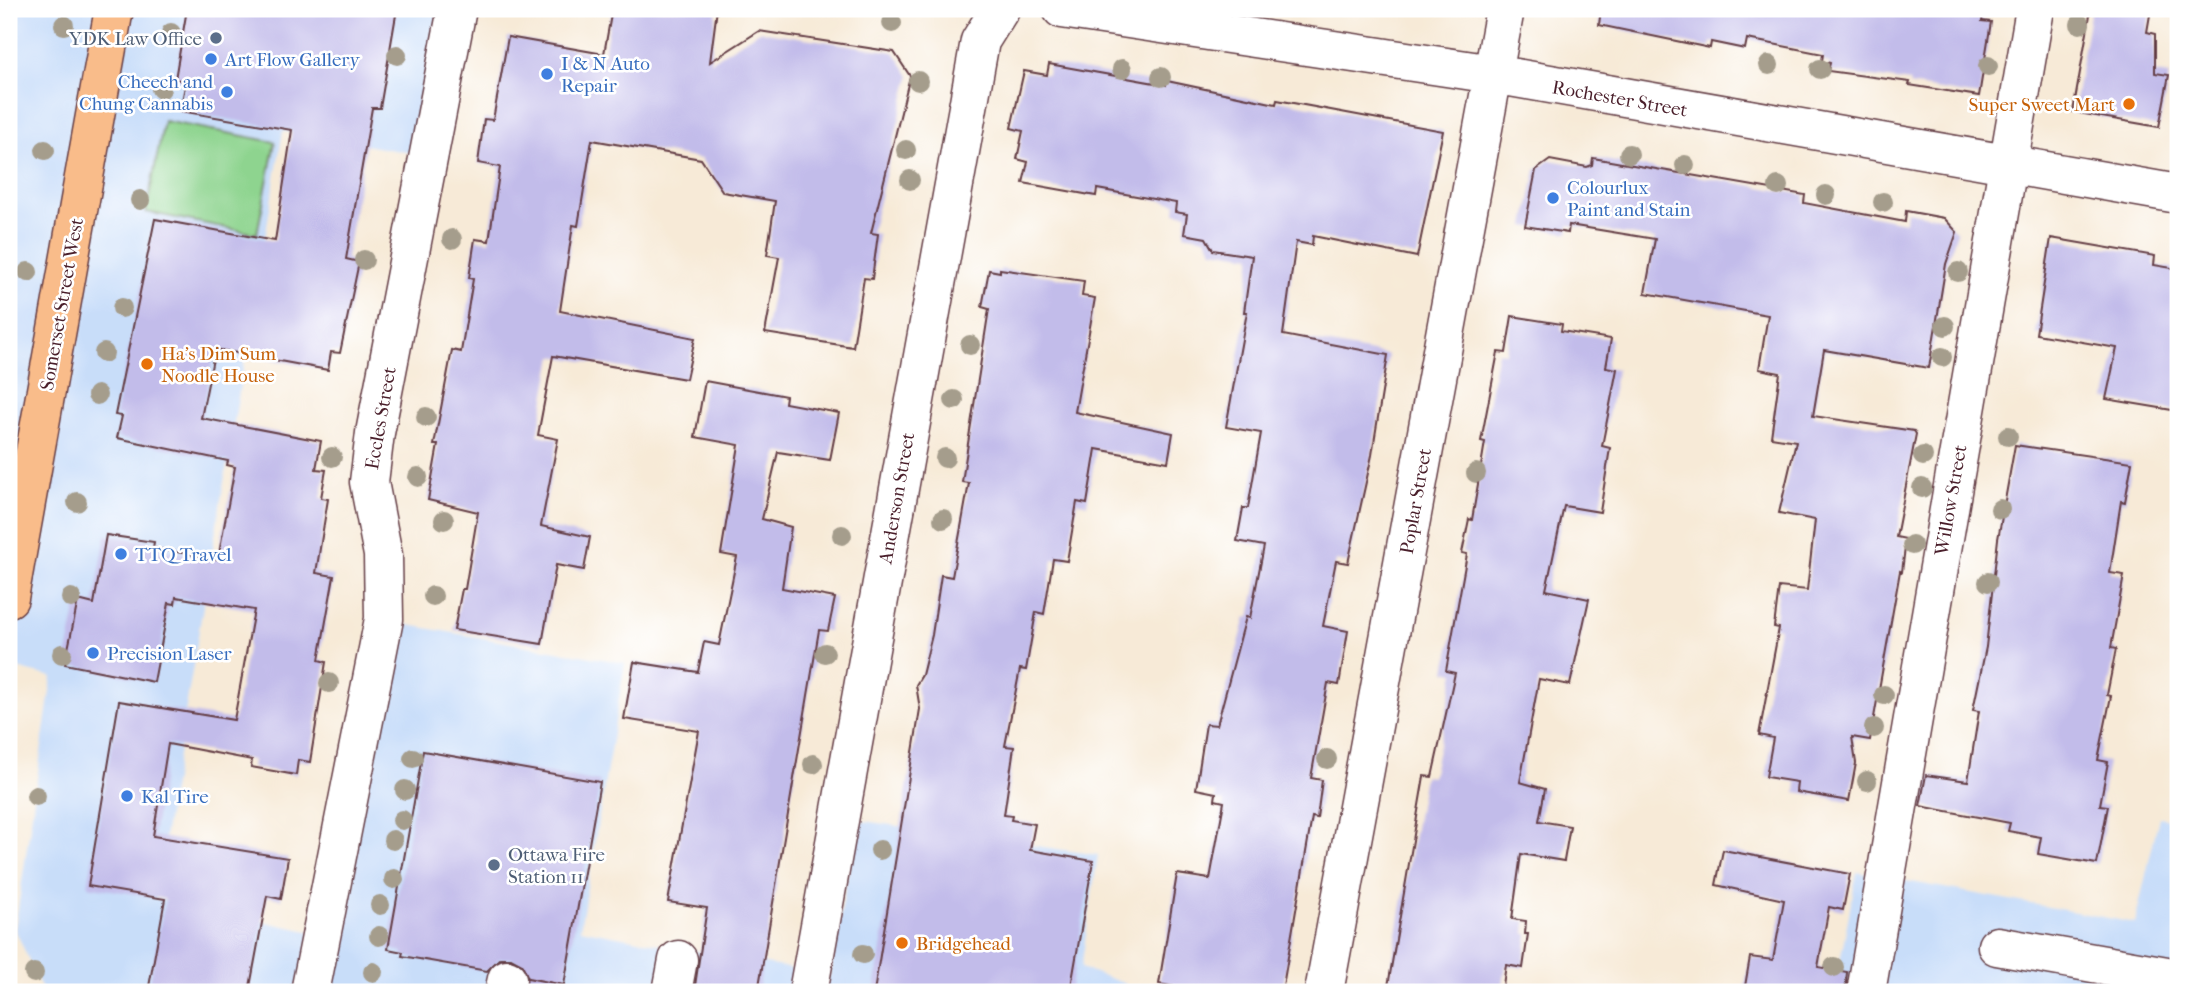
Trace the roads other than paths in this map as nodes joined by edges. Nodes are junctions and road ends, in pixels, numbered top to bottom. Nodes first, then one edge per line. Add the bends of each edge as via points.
1 (114, 9) edge
2 (457, 9) edge
3 (1000, 9) edge
4 (1062, 9) edge
5 (1505, 9) edge
6 (2035, 9) edge
7 (1493, 74) junction
8 (2007, 166) junction
9 (2178, 194) edge
10 (9, 598) edge
11 (1997, 946) dead end
12 (2178, 978) edge
13 (310, 992) edge
14 (808, 992) edge
15 (1324, 992) edge
16 (1866, 992) edge

1 - 10 main road, Somerset Street West
2 - 13 street, Eccles Street via 375,433 369,482 383,555 384,619
3 - 14 street, Anderson Street via 980,41
4 - 7 street, Rochester Street
5 - 7 street, Poplar Street
6 - 8 street, Willow Street
7 - 8 street, Rochester Street
7 - 15 street, Poplar Street
8 - 9 street, Rochester Street
8 - 16 street, Willow Street
11 - 12 street

